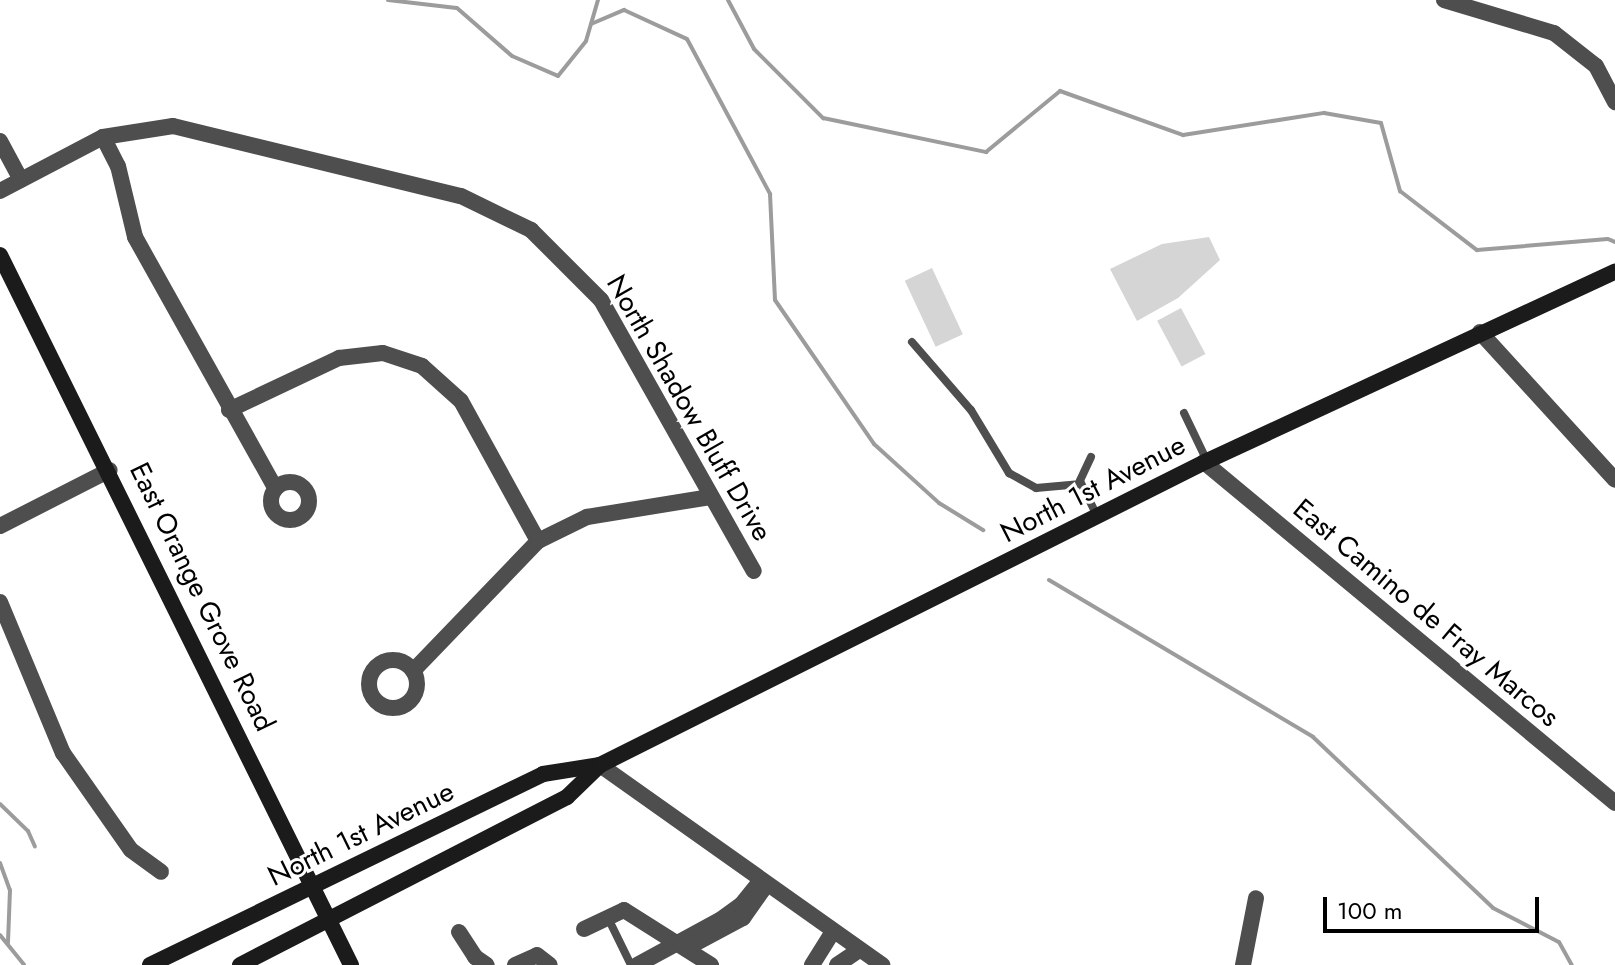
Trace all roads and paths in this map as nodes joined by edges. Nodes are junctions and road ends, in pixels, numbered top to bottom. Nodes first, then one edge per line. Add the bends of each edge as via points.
1 (1444, 0) edge
2 (1488, 7) edge
3 (1615, 102) edge
4 (103, 137) junction
5 (0, 141) edge
6 (21, 180) junction
7 (0, 191) edge
8 (0, 255) edge
9 (1615, 272) edge
10 (1480, 332) junction
11 (912, 342) dead end
12 (229, 410) junction
13 (1184, 413) dead end
14 (1091, 457) dead end
15 (1205, 462) junction
16 (110, 470) junction
17 (1615, 480) edge
18 (1081, 484) junction
19 (275, 487) dead end
20 (710, 497) junction
21 (1098, 516) junction
22 (0, 526) edge
23 (538, 541) junction
24 (754, 571) dead end
25 (0, 602) edge
26 (413, 671) dead end
27 (600, 765) junction
28 (1615, 803) edge
29 (161, 872) dead end
30 (761, 880) junction
31 (315, 887) junction
32 (1256, 898) dead end
33 (607, 918) junction
34 (331, 920) junction
35 (584, 929) dead end
36 (459, 932) dead end
37 (833, 932) junction
38 (680, 942) junction
39 (859, 950) junction
40 (150, 965) edge
41 (240, 965) edge
42 (351, 965) edge
43 (487, 965) edge
44 (515, 965) edge
45 (550, 965) edge
46 (631, 965) edge
47 (637, 965) edge
48 (711, 965) edge
49 (812, 965) edge
50 (837, 965) edge
51 (882, 965) edge
52 (1243, 965) edge

1 - 2 street
2 - 3 street via 1567,42 1596,66
4 - 6 street, North Shadow Bluff Drive
4 - 12 street via 118,166 135,237
4 - 20 street, North Shadow Bluff Drive via 173,126 252,143 461,196 531,230 601,300
5 - 6 street
6 - 7 street, North Shadow Bluff Drive
8 - 16 main road, East Orange Grove Road
9 - 10 main road, North 1st Avenue
10 - 15 main road, North 1st Avenue
10 - 17 street
11 - 18 lane via 971,410 1009,473 1036,488
12 - 19 street
12 - 23 street via 339,358 383,353 422,366 461,401
13 - 15 lane
14 - 18 lane
15 - 21 main road, North 1st Avenue
15 - 28 street, East Camino de Fray Marcos
16 - 22 street
16 - 31 main road, East Orange Grove Road
18 - 21 lane
20 - 23 street via 587,517
20 - 24 street, North Shadow Bluff Drive
21 - 27 main road, North 1st Avenue
23 - 26 street
25 - 29 street via 63,753 131,850
27 - 30 street
27 - 31 main road, North 1st Avenue via 543,774
27 - 34 main road, North 1st Avenue via 567,797
30 - 37 street
30 - 38 street via 762,891 743,918 694,944
31 - 34 main road, East Orange Grove Road
31 - 40 main road, North 1st Avenue
32 - 52 street
33 - 35 street
33 - 38 street via 632,912
33 - 46 lane
34 - 41 main road, North 1st Avenue
34 - 42 main road, East Orange Grove Road
36 - 43 street
37 - 39 street
37 - 49 street
38 - 47 street
38 - 48 street
39 - 50 street
39 - 51 street
44 - 45 street via 537,955

